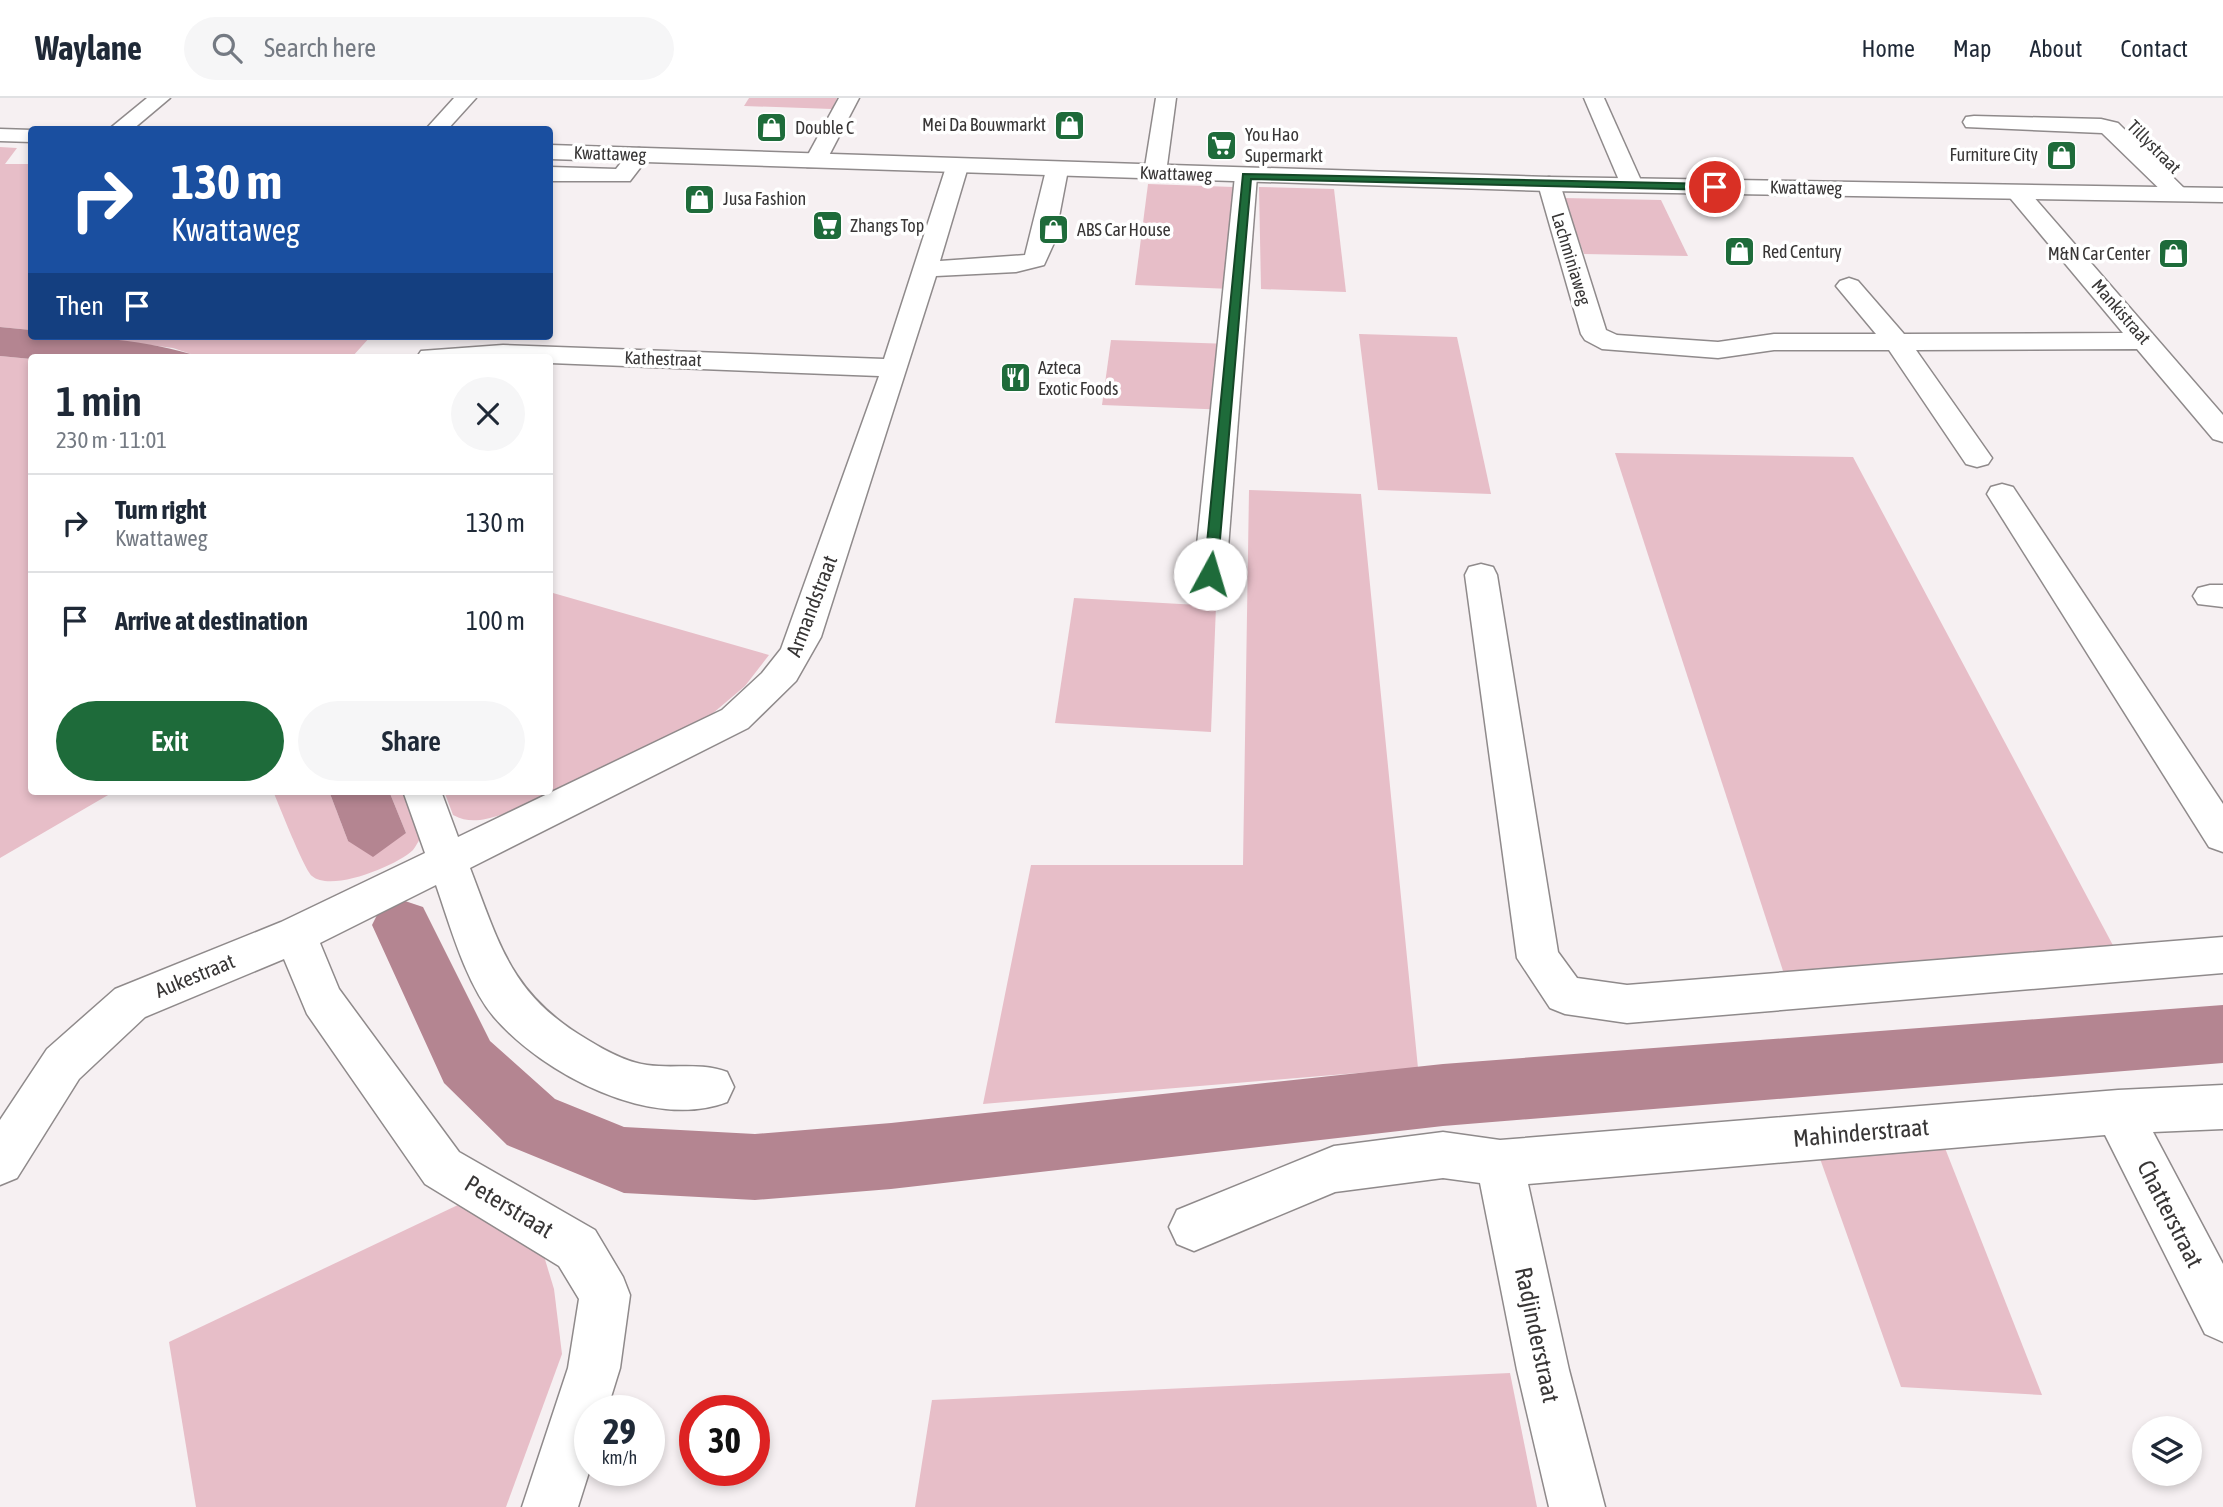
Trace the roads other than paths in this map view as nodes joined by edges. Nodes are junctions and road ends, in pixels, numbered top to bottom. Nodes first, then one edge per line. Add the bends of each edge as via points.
1 (160, 98) edge
2 (466, 98) edge
3 (849, 98) edge
4 (1166, 98) edge
5 (1594, 98) edge
6 (2114, 108) dead end
7 (1974, 121) dead end
8 (123, 126) edge
9 (439, 126) edge
10 (0, 135) edge
11 (28, 136) edge
12 (553, 152) edge
13 (639, 155) junction
14 (815, 162) junction
15 (957, 167) junction
16 (1057, 170) junction
17 (1155, 173) junction
18 (553, 174) edge
19 (1246, 176) junction
20 (1549, 184) junction
21 (1632, 185) junction
22 (2018, 193) junction
23 (2179, 195) junction
24 (2213, 195) edge
25 (926, 269) junction
26 (1849, 286) dead end
27 (2146, 341) junction
28 (1897, 342) junction
29 (553, 356) edge
30 (895, 368) junction
31 (2223, 433) edge
32 (1977, 458) dead end
33 (2002, 494) dead end
34 (1210, 574) dead end
35 (1481, 575) dead end
36 (423, 795) edge
37 (2223, 836) edge
38 (446, 860) junction
39 (296, 935) junction
40 (2223, 955) edge
41 (711, 1087) dead end
42 (2223, 1107) edge
43 (2118, 1112) junction
44 (0, 1161) edge
45 (1500, 1163) junction
46 (1194, 1227) dead end
47 (2223, 1316) edge
48 (550, 1507) edge
49 (1577, 1507) edge

1 - 8 street
2 - 9 street
3 - 14 street
4 - 17 street
5 - 21 street
6 - 24 street, Tillystraat
7 - 23 street via 2110,128
10 - 11 street
12 - 13 street, Kwattaweg
13 - 14 street, Kwattaweg
13 - 18 street via 622,176
14 - 15 street, Kwattaweg
15 - 16 street, Kwattaweg
15 - 25 street, Armandstraat
16 - 17 street, Kwattaweg
16 - 25 street via 1035,260
17 - 19 street, Kwattaweg
19 - 20 street, Kwattaweg
19 - 34 street
20 - 21 street, Kwattaweg
20 - 28 street, Lachminiaweg via 1594,334 1611,343 1718,350 1774,342
21 - 22 street, Kwattaweg
22 - 23 street, Kwattaweg
22 - 27 street, Mankistraat
23 - 24 street, Kwattaweg
25 - 30 street, Armandstraat
26 - 28 street
27 - 28 street
27 - 31 street, Mankistraat
28 - 32 street
29 - 30 street, Kathestraat
30 - 38 street, Armandstraat via 796,658 774,685 735,719
33 - 37 street
35 - 40 street via 1538,958 1565,995 1628,1004
36 - 38 street
38 - 39 street, Aukestraat
38 - 41 street via 484,961 508,1002 553,1043 600,1071 647,1086
39 - 44 street, Aukestraat via 130,1003 63,1064
39 - 48 street, Peterstraat via 322,1000 442,1168 577,1248 605,1295 594,1368
42 - 43 street, Mahinderstraat
43 - 45 street, Mahinderstraat
43 - 47 street, Chatterstraat
45 - 46 street, Mahinderstraat via 1443,1155 1334,1169
45 - 49 street, Radjinderstraat

